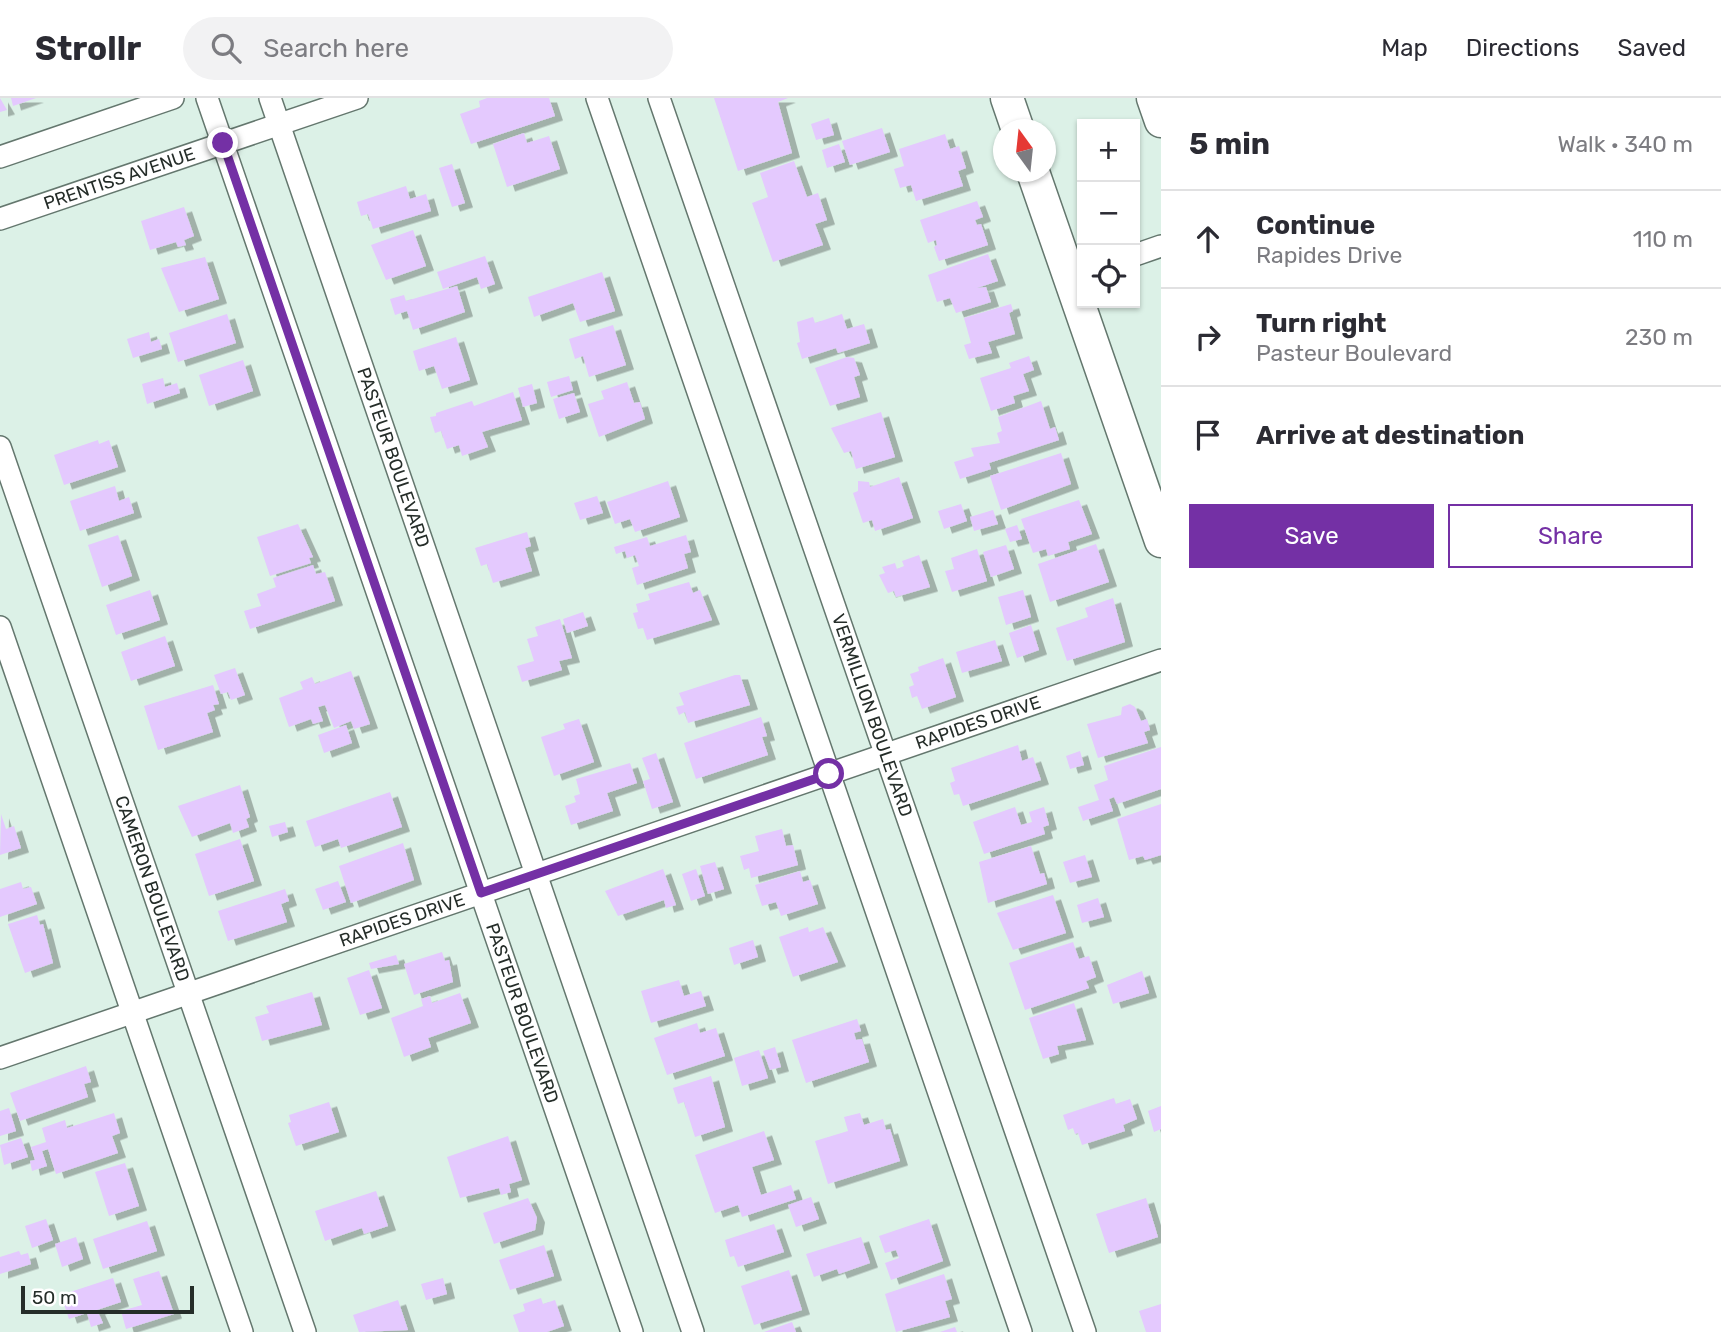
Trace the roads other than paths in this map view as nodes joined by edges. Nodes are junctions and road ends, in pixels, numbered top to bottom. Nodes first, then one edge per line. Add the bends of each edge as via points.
1 (173, 98) edge
2 (207, 98) edge
3 (270, 98) edge
4 (357, 98) edge
5 (597, 98) edge
6 (659, 98) edge
7 (1007, 98) edge
8 (1153, 98) edge
9 (1014, 119) edge
10 (1161, 121) edge
11 (279, 124) junction
12 (223, 143) junction
13 (0, 157) edge
14 (1037, 182) edge
15 (0, 219) edge
16 (1161, 246) edge
17 (1140, 253) edge
18 (1076, 276) edge
19 (0, 446) edge
20 (1161, 541) edge
21 (0, 627) edge
22 (1161, 660) edge
23 (886, 755) junction
24 (829, 774) junction
25 (536, 874) junction
26 (481, 893) junction
27 (188, 994) junction
28 (132, 1013) junction
29 (0, 1058) edge
30 (242, 1332) edge
31 (305, 1332) edge
32 (632, 1332) edge
33 (693, 1332) edge
34 (1021, 1332) edge
35 (1085, 1332) edge

1 - 13 street
2 - 12 street, PASTEUR BOULEVARD
3 - 11 street, PASTEUR BOULEVARD
4 - 11 street, PRENTISS AVENUE
5 - 24 street
6 - 23 street, VERMILLION BOULEVARD
7 - 9 main road
8 - 10 main road
11 - 12 street, PRENTISS AVENUE
11 - 25 street, PASTEUR BOULEVARD
12 - 15 street, PRENTISS AVENUE
12 - 26 street, PASTEUR BOULEVARD
14 - 18 main road
16 - 17 street
18 - 20 main road
19 - 27 street, CAMERON BOULEVARD
21 - 28 street
22 - 23 street, RAPIDES DRIVE
23 - 24 street, RAPIDES DRIVE
23 - 35 street, VERMILLION BOULEVARD
24 - 25 street, RAPIDES DRIVE
24 - 34 street
25 - 26 street, RAPIDES DRIVE
25 - 33 street, PASTEUR BOULEVARD
26 - 27 street, RAPIDES DRIVE
26 - 32 street, PASTEUR BOULEVARD
27 - 28 street, RAPIDES DRIVE
27 - 31 street, CAMERON BOULEVARD
28 - 29 street, RAPIDES DRIVE
28 - 30 street

